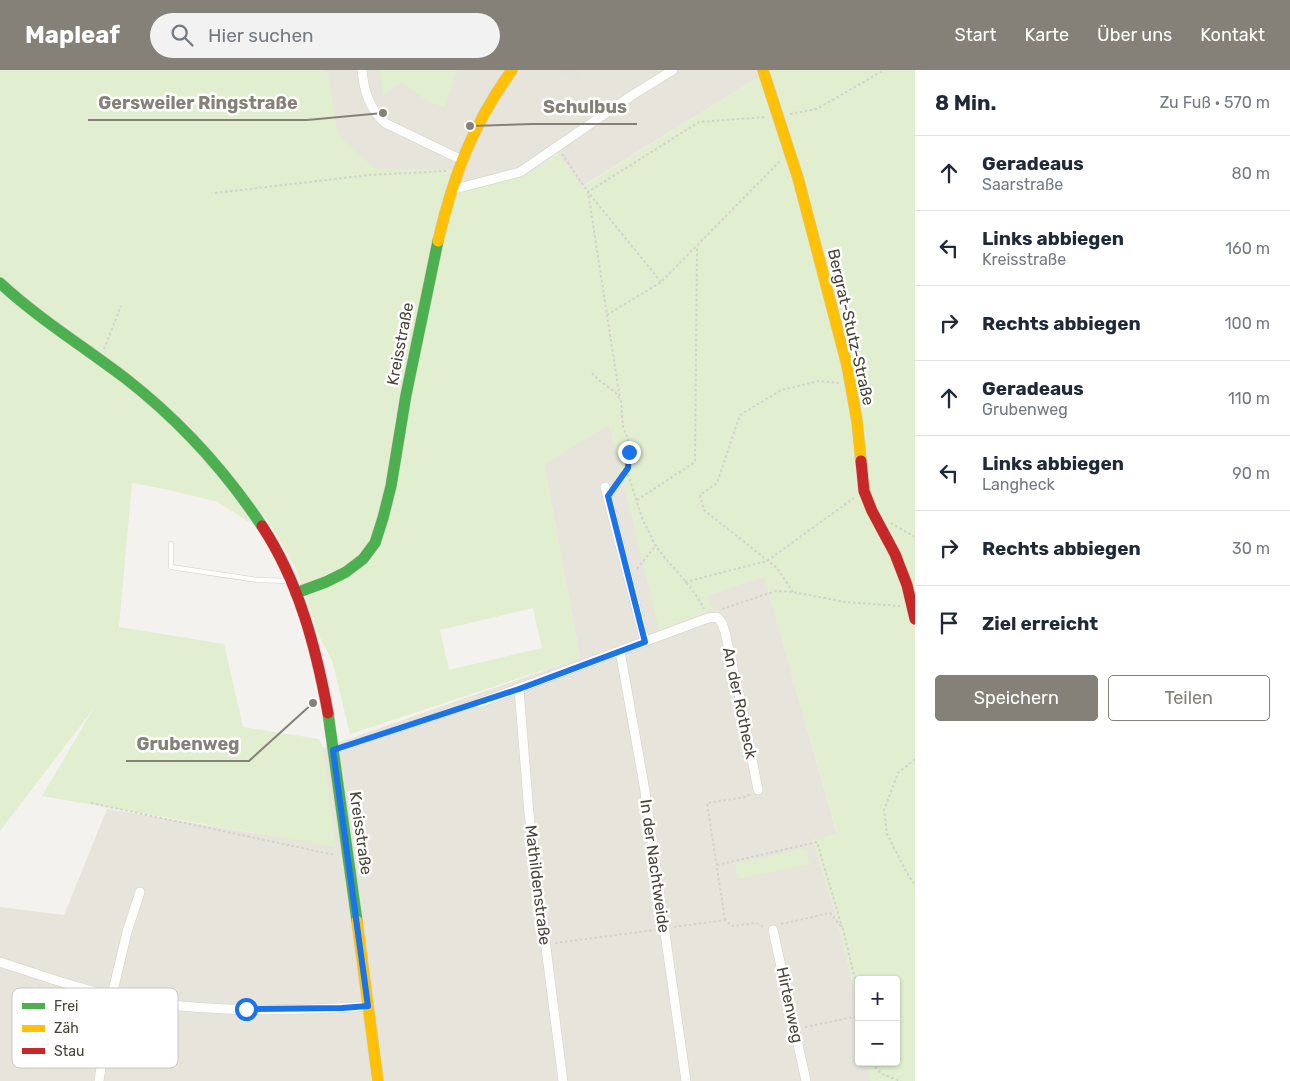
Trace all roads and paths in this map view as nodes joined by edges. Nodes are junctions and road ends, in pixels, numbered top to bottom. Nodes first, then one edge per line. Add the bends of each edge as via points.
1 (362, 70) edge
2 (512, 70) edge
3 (673, 70) edge
4 (763, 70) edge
5 (884, 70) edge
6 (778, 116) junction
7 (558, 147) junction
8 (790, 152) junction
9 (460, 165) junction
10 (451, 190) junction
11 (588, 192) junction
12 (215, 193) dead end
13 (697, 246) junction
14 (661, 282) junction
15 (0, 283) edge
16 (121, 306) dead end
17 (607, 316) junction
18 (99, 360) junction
19 (592, 373) dead end
20 (850, 384) junction
21 (621, 401) junction
22 (628, 468) junction
23 (607, 491) joint
24 (864, 491) junction
25 (637, 500) junction
26 (171, 544) dead end
27 (656, 545) junction
28 (768, 560) junction
29 (629, 578) junction
30 (291, 581) junction
31 (685, 582) junction
32 (793, 592) junction
33 (296, 593) junction
34 (914, 613) edge
35 (713, 618) junction
36 (645, 642) junction
37 (620, 651) junction
38 (519, 689) junction
39 (479, 703) joint
40 (333, 750) junction
41 (915, 759) edge
42 (758, 790) joint
43 (90, 803) dead end
44 (348, 858) junction
45 (718, 865) junction
46 (915, 885) edge
47 (140, 892) dead end
48 (725, 920) dead end
49 (842, 929) junction
50 (773, 930) joint
51 (0, 962) edge
52 (41, 975) junction
53 (855, 980) edge
54 (39, 988) edge
55 (85, 988) edge
56 (114, 988) edge
57 (178, 1005) edge
58 (368, 1006) junction
59 (855, 1017) edge
60 (795, 1028) junction
61 (875, 1066) edge
62 (101, 1068) edge
63 (99, 1081) edge
64 (378, 1081) edge
65 (563, 1081) edge
66 (686, 1081) edge
67 (806, 1081) edge
68 (901, 1081) edge

1 - 9 street via 370,106 385,123
2 - 9 street, Kreisstraße via 486,106
3 - 7 street
4 - 6 street, Bergrat-Stutz-Straße
5 - 6 path via 817,109
6 - 8 street, Bergrat-Stutz-Straße
6 - 11 path via 699,122
7 - 10 street via 520,172
7 - 11 path
8 - 13 path
8 - 20 street, Bergrat-Stutz-Straße
9 - 10 street, Kreisstraße
9 - 12 path
10 - 33 street, Kreisstraße via 431,269 404,403 392,484 372,550 348,571
11 - 14 path
11 - 17 path
13 - 14 path
13 - 25 path via 695,462
14 - 17 path
15 - 18 street, Kreisstraße via 21,304
16 - 18 path
17 - 21 path
18 - 30 street, Kreisstraße via 140,391 214,460 243,497
19 - 21 path
20 - 24 street, Bergrat-Stutz-Straße
20 - 28 path via 819,381 781,390 740,415 717,483 700,495 704,510
21 - 22 path via 623,427 628,438
22 - 23 path
22 - 25 path
23 - 29 street
24 - 28 path
24 - 34 street, Bergrat-Stutz-Straße via 895,554
25 - 27 path via 640,514
26 - 30 lane via 171,567 257,580
27 - 29 path
27 - 31 path
28 - 31 path
28 - 32 path
29 - 36 street
30 - 33 street, Kreisstraße
31 - 35 path
32 - 34 path
32 - 35 path via 776,591 722,609
33 - 40 street, Kreisstraße via 309,629 324,690
35 - 36 street
35 - 42 street, An der Rotheck via 722,623 727,640
36 - 37 street
37 - 38 street
37 - 66 street, In der Nachtweide via 644,785
38 - 39 street
38 - 65 street, Mathildenstraße via 528,814
39 - 40 path
40 - 44 street, Kreisstraße
41 - 46 path via 898,773 884,810 887,834
42 - 45 path via 746,797 707,803
43 - 44 path
44 - 58 street, Kreisstraße
45 - 48 path
45 - 49 path via 817,842
47 - 56 street
49 - 50 path via 830,913 782,924
49 - 53 path
50 - 60 street, Hirtenweg
51 - 52 street
52 - 54 path
52 - 55 street
57 - 58 street via 209,1008
58 - 64 street, Kreisstraße
59 - 60 path
60 - 67 street, Hirtenweg
61 - 68 path via 881,1074
62 - 63 street

